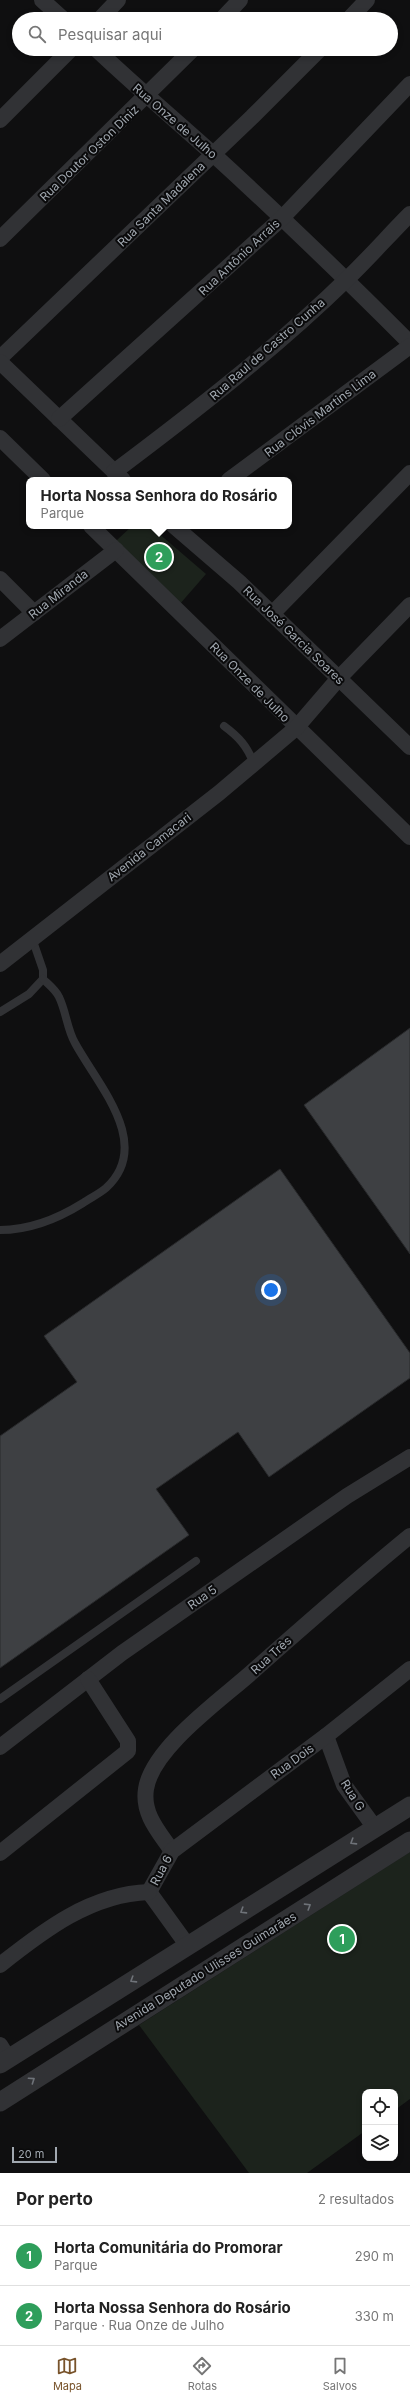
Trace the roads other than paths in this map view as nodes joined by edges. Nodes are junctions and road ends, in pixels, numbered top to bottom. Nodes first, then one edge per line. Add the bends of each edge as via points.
1 (42, 0) edge
2 (118, 0) edge
3 (240, 0) edge
4 (367, 0) edge
5 (55, 12) edge
6 (107, 12) edge
7 (229, 12) edge
8 (355, 12) edge
9 (64, 56) edge
10 (103, 56) edge
11 (186, 56) edge
12 (313, 56) edge
13 (410, 84) edge
14 (146, 97) junction
15 (0, 120) edge
16 (213, 154) junction
17 (410, 214) edge
18 (281, 219) junction
19 (0, 239) edge
20 (347, 279) junction
21 (410, 345) edge
22 (0, 358) edge
23 (0, 362) edge
24 (59, 419) junction
25 (0, 438) edge
26 (410, 473) edge
27 (118, 476) edge
28 (41, 477) edge
29 (233, 477) edge
30 (94, 529) edge
31 (177, 529) edge
32 (116, 550) junction
33 (0, 579) edge
34 (410, 605) edge
35 (34, 613) junction
36 (272, 614) junction
37 (0, 639) edge
38 (339, 678) junction
39 (224, 726) dead end
40 (296, 728) junction
41 (408, 741) edge
42 (254, 764) junction
43 (410, 837) edge
44 (32, 938) junction
45 (0, 964) edge
46 (43, 979) junction
47 (0, 1012) edge
48 (0, 1230) edge
49 (410, 1457) edge
50 (410, 1536) edge
51 (196, 1561) dead end
52 (410, 1670) edge
53 (88, 1680) junction
54 (0, 1699) edge
55 (326, 1736) junction
56 (0, 1747) edge
57 (146, 1788) joint
58 (410, 1806) edge
59 (375, 1828) junction
60 (410, 1841) edge
61 (172, 1851) junction
62 (0, 1853) edge
63 (149, 1892) junction
64 (188, 1946) junction
65 (0, 1965) edge
66 (91, 2006) junction
67 (108, 2032) junction
68 (3, 2056) edge
69 (0, 2102) edge

1 - 5 street
2 - 6 street
3 - 7 street
4 - 8 street
9 - 15 street
10 - 14 street, Rua Onze de Julho
11 - 14 street, Rua Doutor Oston Diniz
12 - 16 street, Rua Santa Madalena
13 - 18 street, Rua Antônio Arrais
14 - 16 street, Rua Onze de Julho
14 - 19 street, Rua Doutor Oston Diniz
16 - 18 street, Rua Onze de Julho
16 - 22 street, Rua Santa Madalena
17 - 20 street, Rua Raul de Castro Cunha
18 - 20 street, Rua Onze de Julho
18 - 24 street, Rua Antônio Arrais
20 - 21 street, Rua Onze de Julho
20 - 27 street, Rua Raul de Castro Cunha
21 - 29 street, Rua Clóvis Martins Lima
23 - 24 street
24 - 27 street
25 - 28 street
26 - 36 street
30 - 32 street, Rua Onze de Julho
31 - 36 street, Rua José Garcia Soares
32 - 35 street, Rua Miranda
32 - 40 street, Rua Onze de Julho
33 - 35 street
34 - 38 street, Avenida Camacari
35 - 37 street, Rua Miranda
36 - 38 street, Rua José Garcia Soares
38 - 40 street, Avenida Camacari
38 - 41 street, Rua José Garcia Soares
39 - 42 lane via 243,742
40 - 42 street, Avenida Camacari
40 - 43 street, Rua Onze de Julho
42 - 44 street, Avenida Camacari
44 - 45 street, Avenida Camacari
44 - 46 lane via 43,970
46 - 47 lane via 29,994
46 - 48 lane via 58,996 74,1042 106,1091 122,1126 125,1153 119,1172 105,1188 67,1213 28,1227
49 - 53 street, Rua 5 via 308,1523 122,1653
50 - 57 street, Rua Três via 336,1596 191,1724 159,1760
51 - 54 lane
52 - 55 street, Rua Dois
53 - 56 street, Rua 5
53 - 62 street via 128,1741 129,1746 125,1755
55 - 59 street, Rua G via 344,1786
55 - 61 street, Rua Dois
57 - 61 street, Rua 6 via 147,1813
58 - 59 street
59 -> 64 street
67 -> 60 street, Avenida Deputado Ulisses Guimarães
61 - 63 street, Rua 6
63 - 64 street, Rua 6
63 - 65 street via 114,1897 72,1914 45,1929
64 -> 66 street
66 - 67 street
66 - 68 street
69 -> 67 street, Avenida Deputado Ulisses Guimarães

